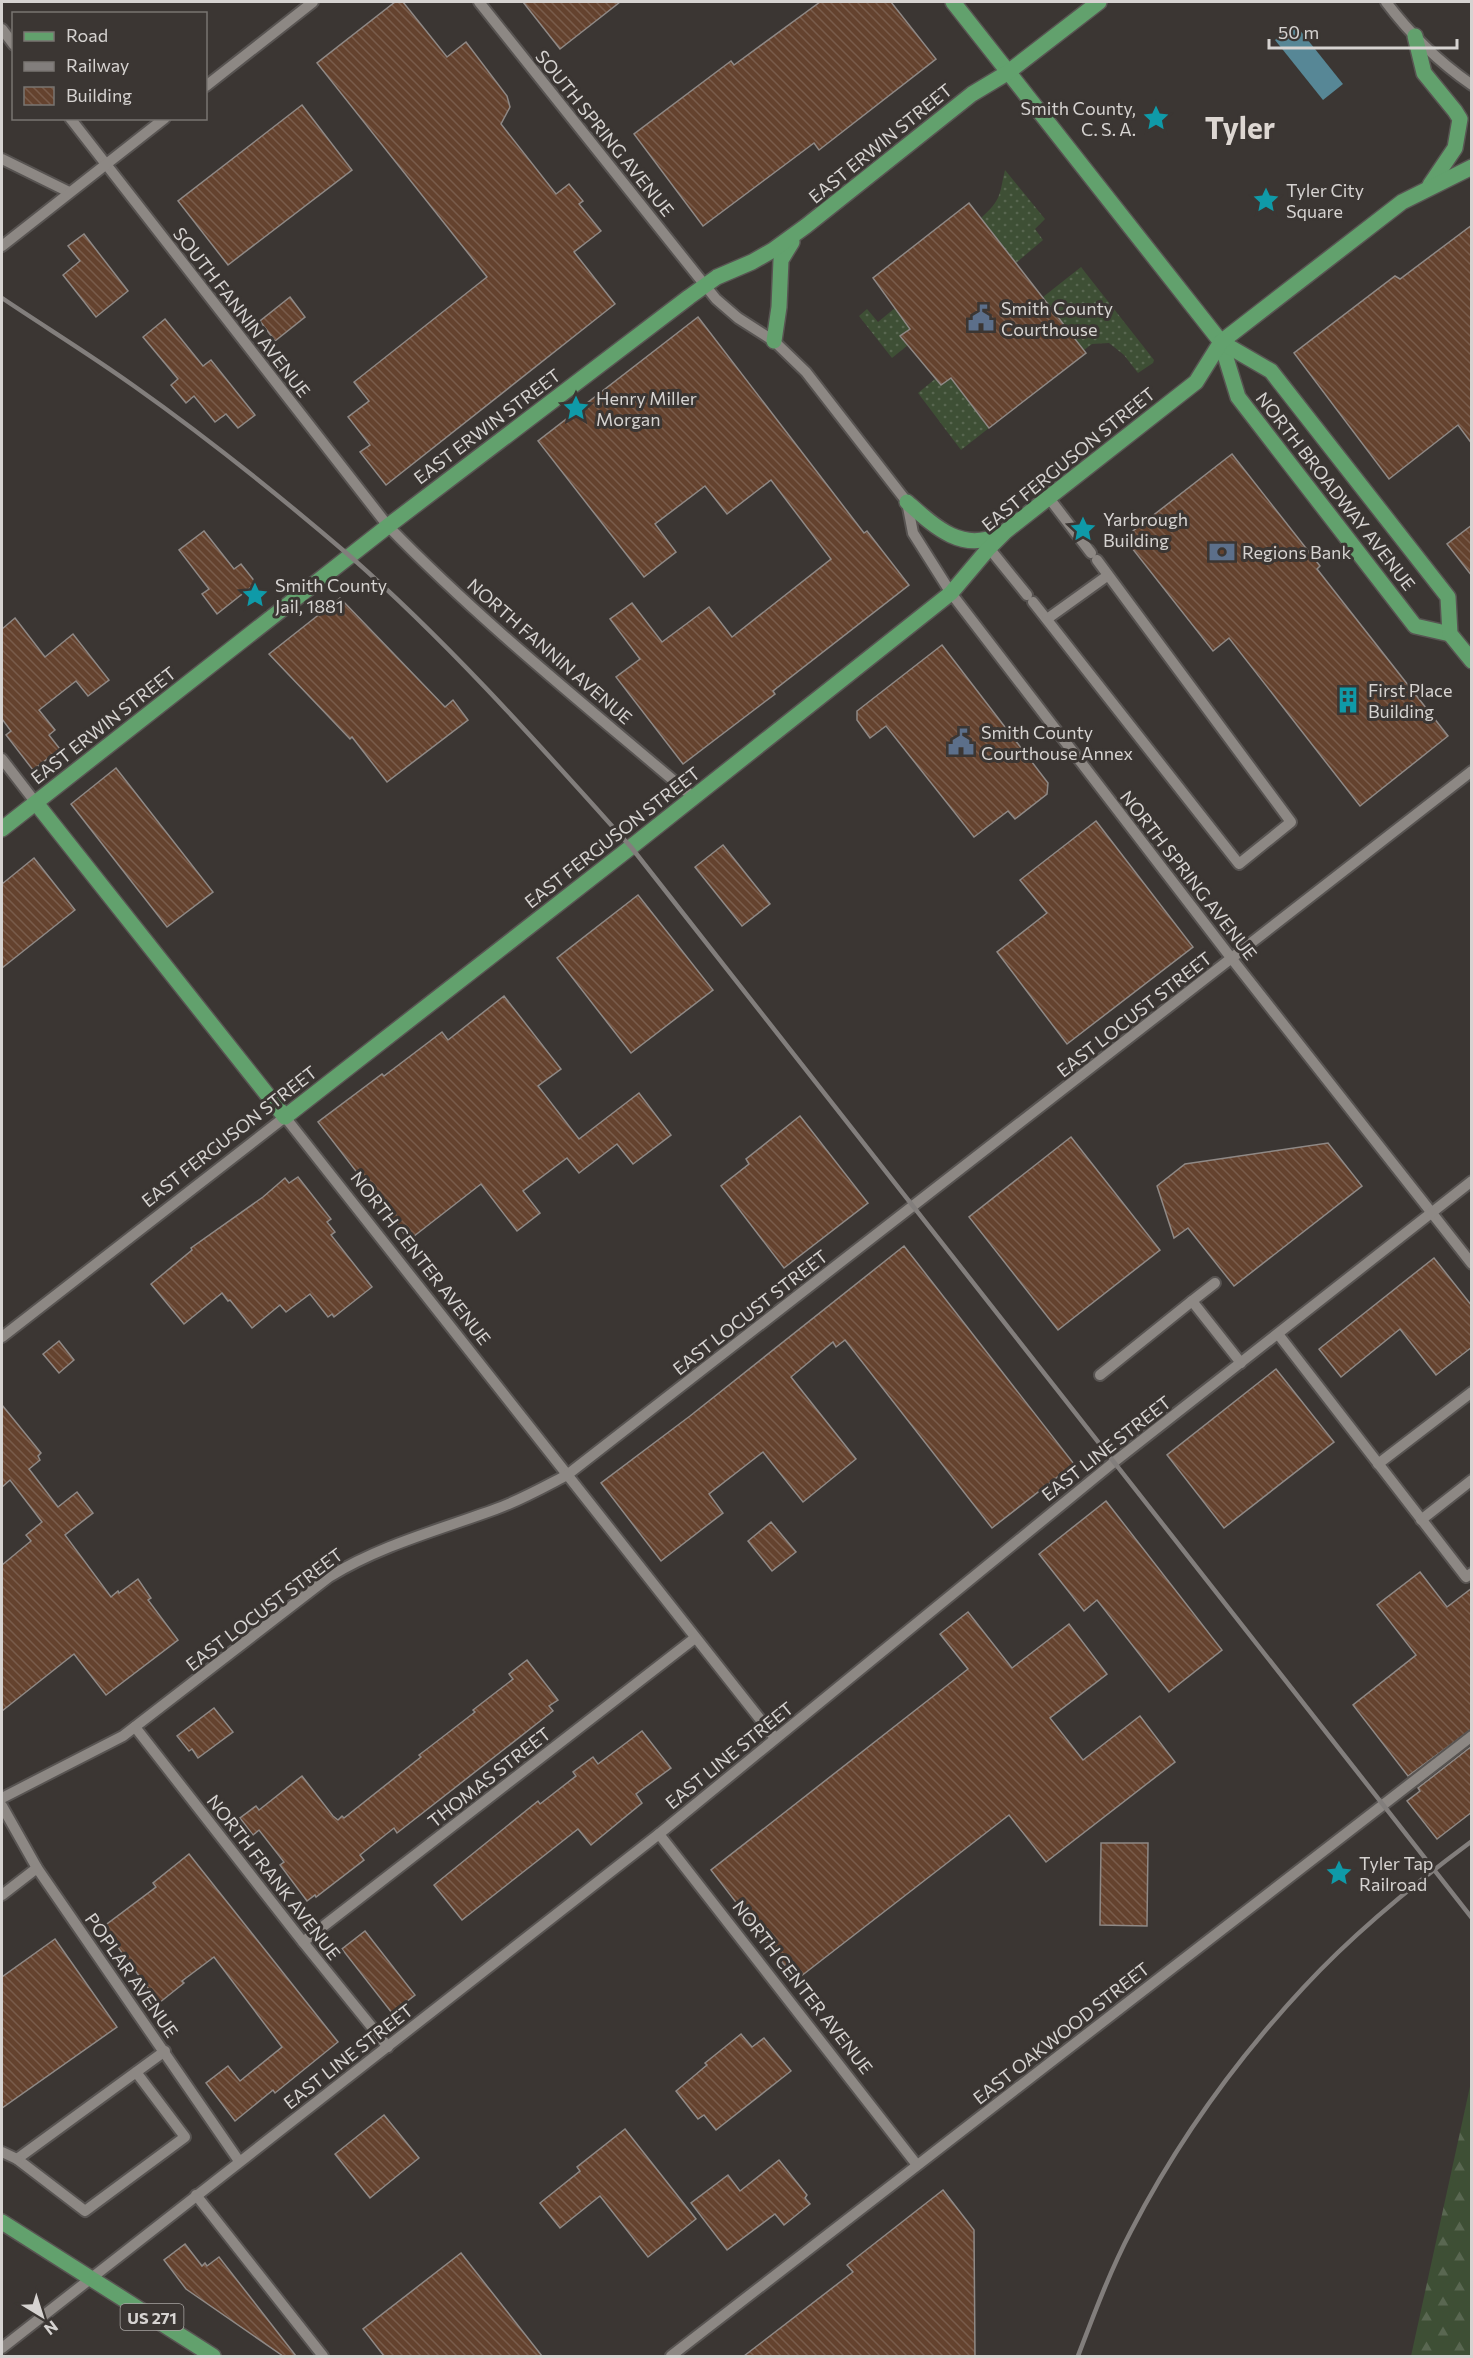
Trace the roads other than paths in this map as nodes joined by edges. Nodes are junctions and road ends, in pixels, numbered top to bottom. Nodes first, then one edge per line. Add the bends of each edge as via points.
1 (313, 2) edge
2 (479, 2) edge
3 (952, 2) edge
4 (1099, 2) edge
5 (1386, 2) edge
6 (2, 29) edge
7 (1415, 36) junction
8 (12, 42) edge
9 (1007, 73) junction
10 (207, 85) edge
11 (1472, 85) edge
12 (72, 120) edge
13 (162, 120) edge
14 (2, 159) edge
15 (106, 165) junction
16 (1472, 167) edge
17 (1429, 188) junction
18 (69, 192) junction
19 (806, 226) junction
20 (2, 246) edge
21 (705, 285) junction
22 (774, 341) junction
23 (1221, 342) junction
24 (1049, 498) junction
25 (907, 502) junction
26 (388, 526) junction
27 (1006, 531) junction
28 (989, 548) junction
29 (1107, 576) junction
30 (951, 593) junction
31 (1047, 619) junction
32 (1450, 634) junction
33 (1472, 661) edge
34 (2, 759) edge
35 (1472, 771) edge
36 (693, 797) junction
37 (36, 803) junction
38 (2, 829) edge
39 (1232, 958) junction
40 (285, 1117) junction
41 (1472, 1180) edge
42 (1432, 1213) junction
43 (1472, 1264) edge
44 (1215, 1283) dead end
45 (1192, 1301) junction
46 (1278, 1334) junction
47 (2, 1337) edge
48 (1241, 1363) junction
49 (1100, 1375) dead end
50 (1472, 1392) edge
51 (1378, 1464) junction
52 (567, 1475) junction
53 (1472, 1480) edge
54 (1421, 1520) junction
55 (1472, 1573) edge
56 (695, 1638) junction
57 (135, 1727) junction
58 (1472, 1736) edge
59 (775, 1738) junction
60 (2, 1798) edge
61 (2, 1806) edge
62 (660, 1833) junction
63 (37, 1868) junction
64 (2, 1895) edge
65 (303, 1942) junction
66 (388, 2047) junction
67 (165, 2051) junction
68 (136, 2072) junction
69 (2, 2152) edge
70 (17, 2159) junction
71 (239, 2161) junction
72 (916, 2165) junction
73 (196, 2194) junction
74 (2, 2222) edge
75 (90, 2278) junction
76 (2, 2348) edge
77 (213, 2356) edge
78 (323, 2356) edge
79 (671, 2356) edge

1 - 10 street
2 - 21 street, SOUTH SPRING AVENUE
3 - 9 main road, NORTH BROADWAY AVENUE
4 - 9 main road, EAST ERWIN STREET
5 - 7 street
6 - 8 street
7 - 11 street
7 - 17 main road via 1424,73 1460,119 1455,148
9 - 19 main road, EAST ERWIN STREET via 972,94
9 - 23 main road, NORTH BROADWAY AVENUE
12 - 15 street, SOUTH FANNIN AVENUE
13 - 15 street
14 - 18 street
15 - 18 street
15 - 26 street, SOUTH FANNIN AVENUE
16 - 17 main road
17 - 23 main road via 1388,212
18 - 20 street
19 - 21 main road, EAST ERWIN STREET via 773,250
19 - 22 main road via 781,260 780,307
21 - 22 street, NORTH SPRING AVENUE via 726,309
21 - 26 main road, EAST ERWIN STREET
22 - 25 street, NORTH SPRING AVENUE via 806,372
23 - 24 main road, EAST FERGUSON STREET via 1196,382
23 - 32 main road, NORTH BROADWAY AVENUE via 1271,371 1448,597
23 - 32 main road, NORTH BROADWAY AVENUE via 1238,397 1414,626
24 - 27 main road, EAST FERGUSON STREET
24 - 29 street
25 - 27 main road via 938,529 965,540 980,542
25 - 30 street, NORTH SPRING AVENUE via 913,533
26 - 36 street, NORTH FANNIN AVENUE via 509,640
26 - 37 main road, EAST ERWIN STREET
27 - 28 main road, EAST FERGUSON STREET
28 - 30 main road, EAST FERGUSON STREET
28 - 31 street
29 - 31 street
29 - 31 street via 1291,822 1239,864
30 - 36 main road, EAST FERGUSON STREET
30 - 39 street, NORTH SPRING AVENUE
32 - 33 main road
34 - 37 street
35 - 39 street, EAST LOCUST STREET
36 - 40 main road, EAST FERGUSON STREET
37 - 38 main road, EAST ERWIN STREET
37 - 40 main road, NORTH CENTER AVENUE
39 - 42 street, NORTH SPRING AVENUE
39 - 52 street, EAST LOCUST STREET
40 - 47 street, EAST FERGUSON STREET
40 - 52 street, NORTH CENTER AVENUE
41 - 42 street, EAST LINE STREET
42 - 43 street, NORTH SPRING AVENUE
42 - 46 street, EAST LINE STREET
44 - 45 street
45 - 48 street
45 - 49 street
46 - 48 street, EAST LINE STREET
46 - 51 street
48 - 59 street, EAST LINE STREET
50 - 51 street
51 - 54 street
52 - 56 street, NORTH CENTER AVENUE
52 - 57 street, EAST LOCUST STREET via 520,1499 357,1560 321,1583
53 - 54 street
54 - 55 street via 1466,1577
56 - 59 street, NORTH CENTER AVENUE
56 - 65 street, THOMAS STREET
57 - 60 street, EAST LOCUST STREET via 114,1742
57 - 65 street, NORTH FRANK AVENUE
58 - 72 street, EAST OAKWOOD STREET
59 - 62 street, EAST LINE STREET
61 - 63 street, POPLAR AVENUE
62 - 66 street, EAST LINE STREET
62 - 72 street, NORTH CENTER AVENUE
63 - 64 street
63 - 67 street, POPLAR AVENUE
65 - 66 street, NORTH FRANK AVENUE
66 - 71 street, EAST LINE STREET
67 - 68 street
67 - 71 street, POPLAR AVENUE
68 - 70 street
68 - 70 street via 186,2137 85,2211
69 - 70 street
71 - 73 street, EAST LINE STREET
72 - 79 street, EAST OAKWOOD STREET
73 - 75 street, EAST LINE STREET
73 - 78 street
74 - 75 main road, US 271
75 - 76 street, EAST LINE STREET
75 - 77 main road, US 271

